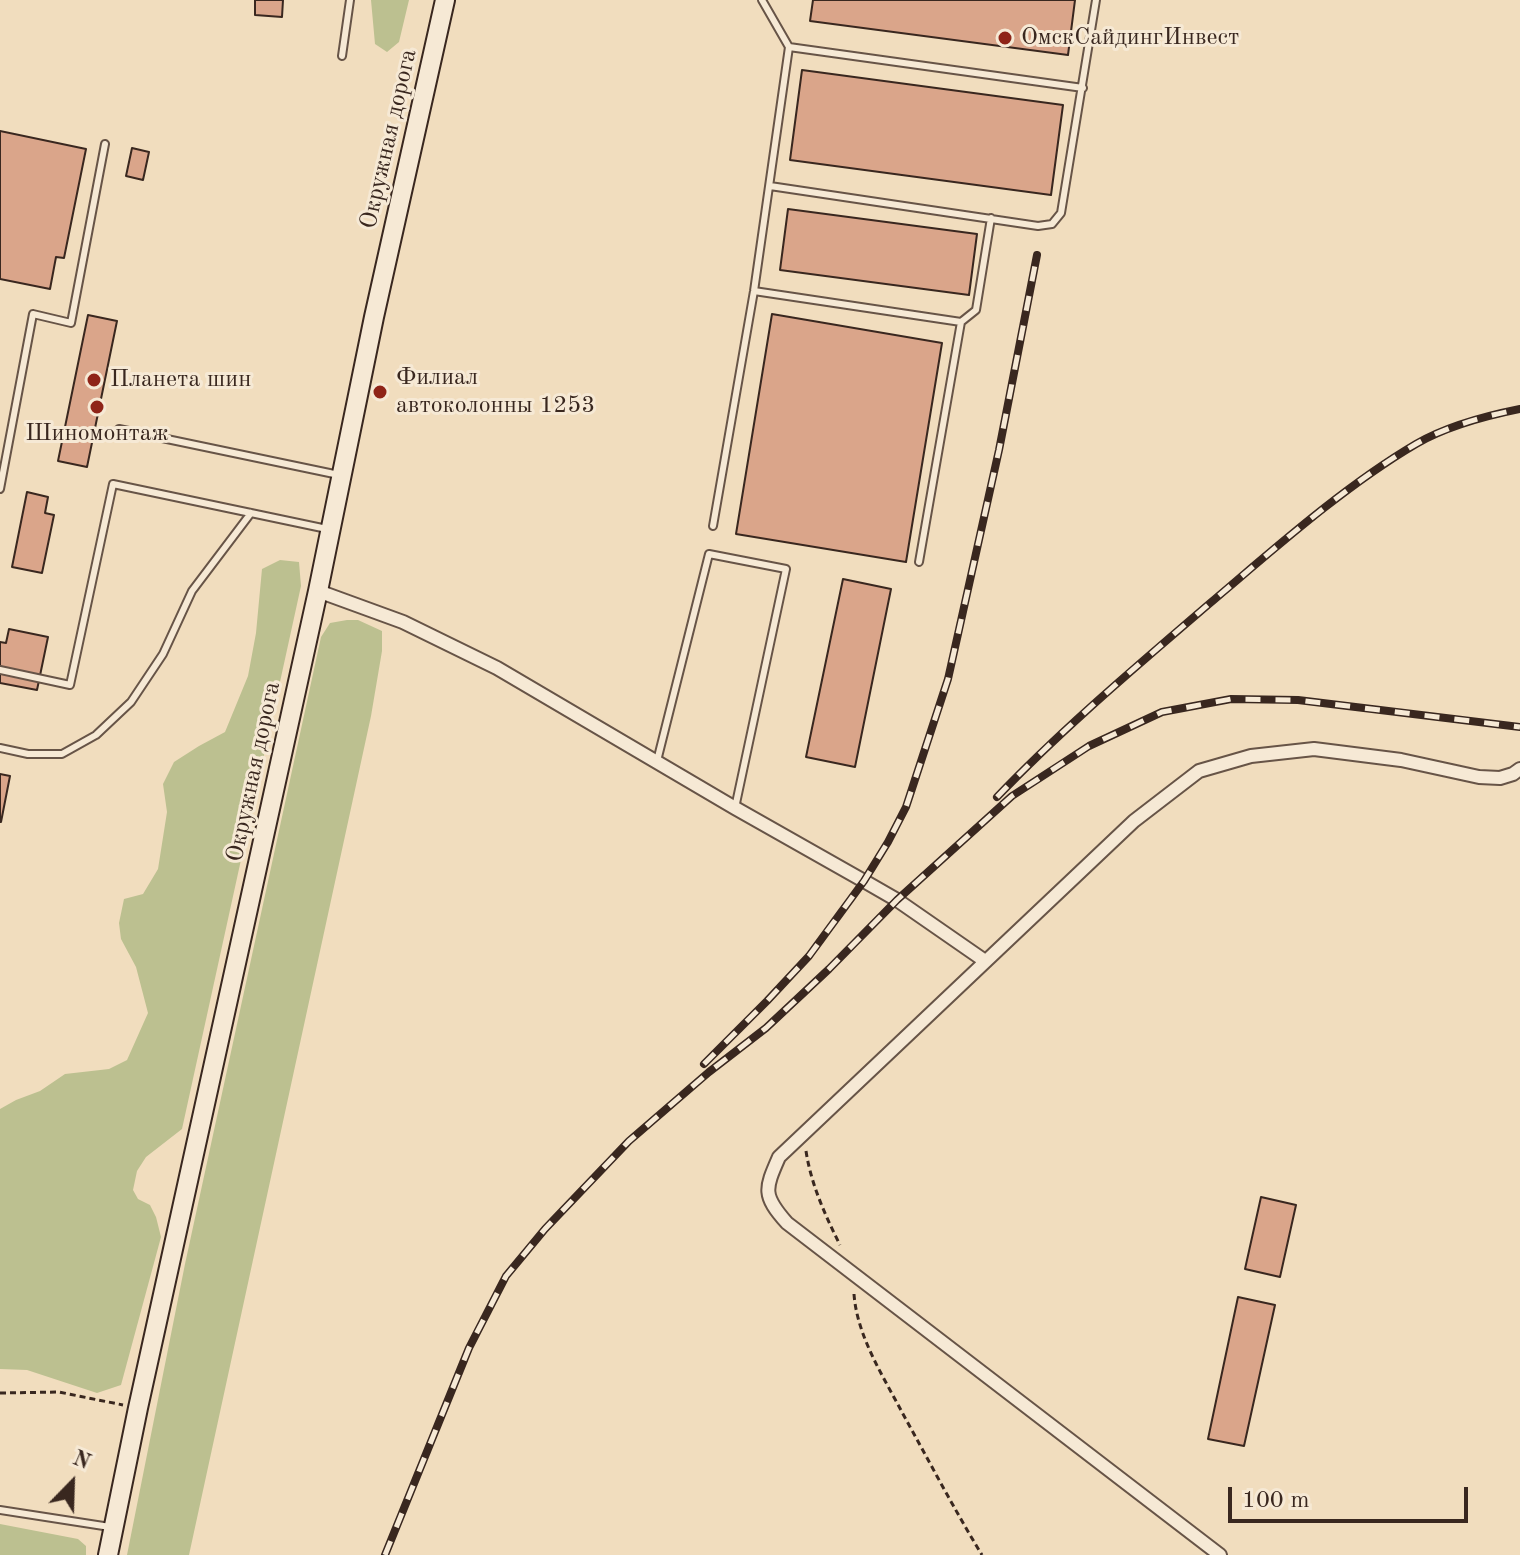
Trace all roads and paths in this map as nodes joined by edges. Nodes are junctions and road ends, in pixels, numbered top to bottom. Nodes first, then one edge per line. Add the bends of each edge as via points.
1 (350, 0) edge
2 (445, 0) edge
3 (762, 0) edge
4 (1096, 0) edge
5 (789, 47) junction
6 (342, 56) dead end
7 (1083, 88) junction
8 (105, 144) dead end
9 (770, 186) junction
10 (991, 218) junction
11 (754, 291) junction
12 (961, 322) junction
13 (119, 429) dead end
14 (342, 476) junction
15 (0, 489) edge
16 (251, 513) junction
17 (713, 526) dead end
18 (331, 530) junction
19 (919, 562) dead end
20 (318, 591) junction
21 (0, 670) edge
22 (0, 748) edge
23 (657, 761) junction
24 (1520, 769) edge
25 (735, 808) junction
26 (985, 961) junction
27 (813, 1124) junction
28 (853, 1273) junction
29 (0, 1393) edge
30 (138, 1408) junction
31 (0, 1510) edge
32 (114, 1527) junction
33 (1211, 1552) edge
34 (108, 1555) edge
35 (982, 1555) edge

1 - 6 lane
2 - 14 main road, Окружная дорога
3 - 5 lane
4 - 7 lane
5 - 7 lane
5 - 9 lane
7 - 10 lane via 1061,213 1052,224 1038,226
8 - 15 lane via 71,323 33,314
9 - 10 lane
9 - 11 lane
10 - 12 lane via 976,310
11 - 12 lane
11 - 17 lane
12 - 19 lane
13 - 14 lane
14 - 18 main road, Окружная дорога
16 - 18 lane
16 - 21 lane via 113,484 70,685
16 - 22 lane via 192,591 163,654 131,702 96,735 62,754
18 - 20 main road, Окружная дорога
20 - 23 street via 403,622 497,668
20 - 30 main road, Окружная дорога
23 - 25 street
23 - 25 lane via 709,554 786,569
24 - 26 street via 1500,778 1479,777 1314,749 1251,756 1199,771 1134,821
25 - 26 street via 897,900
26 - 27 street
27 - 28 path via 805,1145 809,1170
27 - 28 street via 779,1157 767,1184 771,1205
28 - 33 street
28 - 35 path via 855,1306 866,1342
29 - 30 path via 59,1392
30 - 32 main road, Окружная дорога
31 - 32 lane
32 - 34 main road, Окружная дорога

